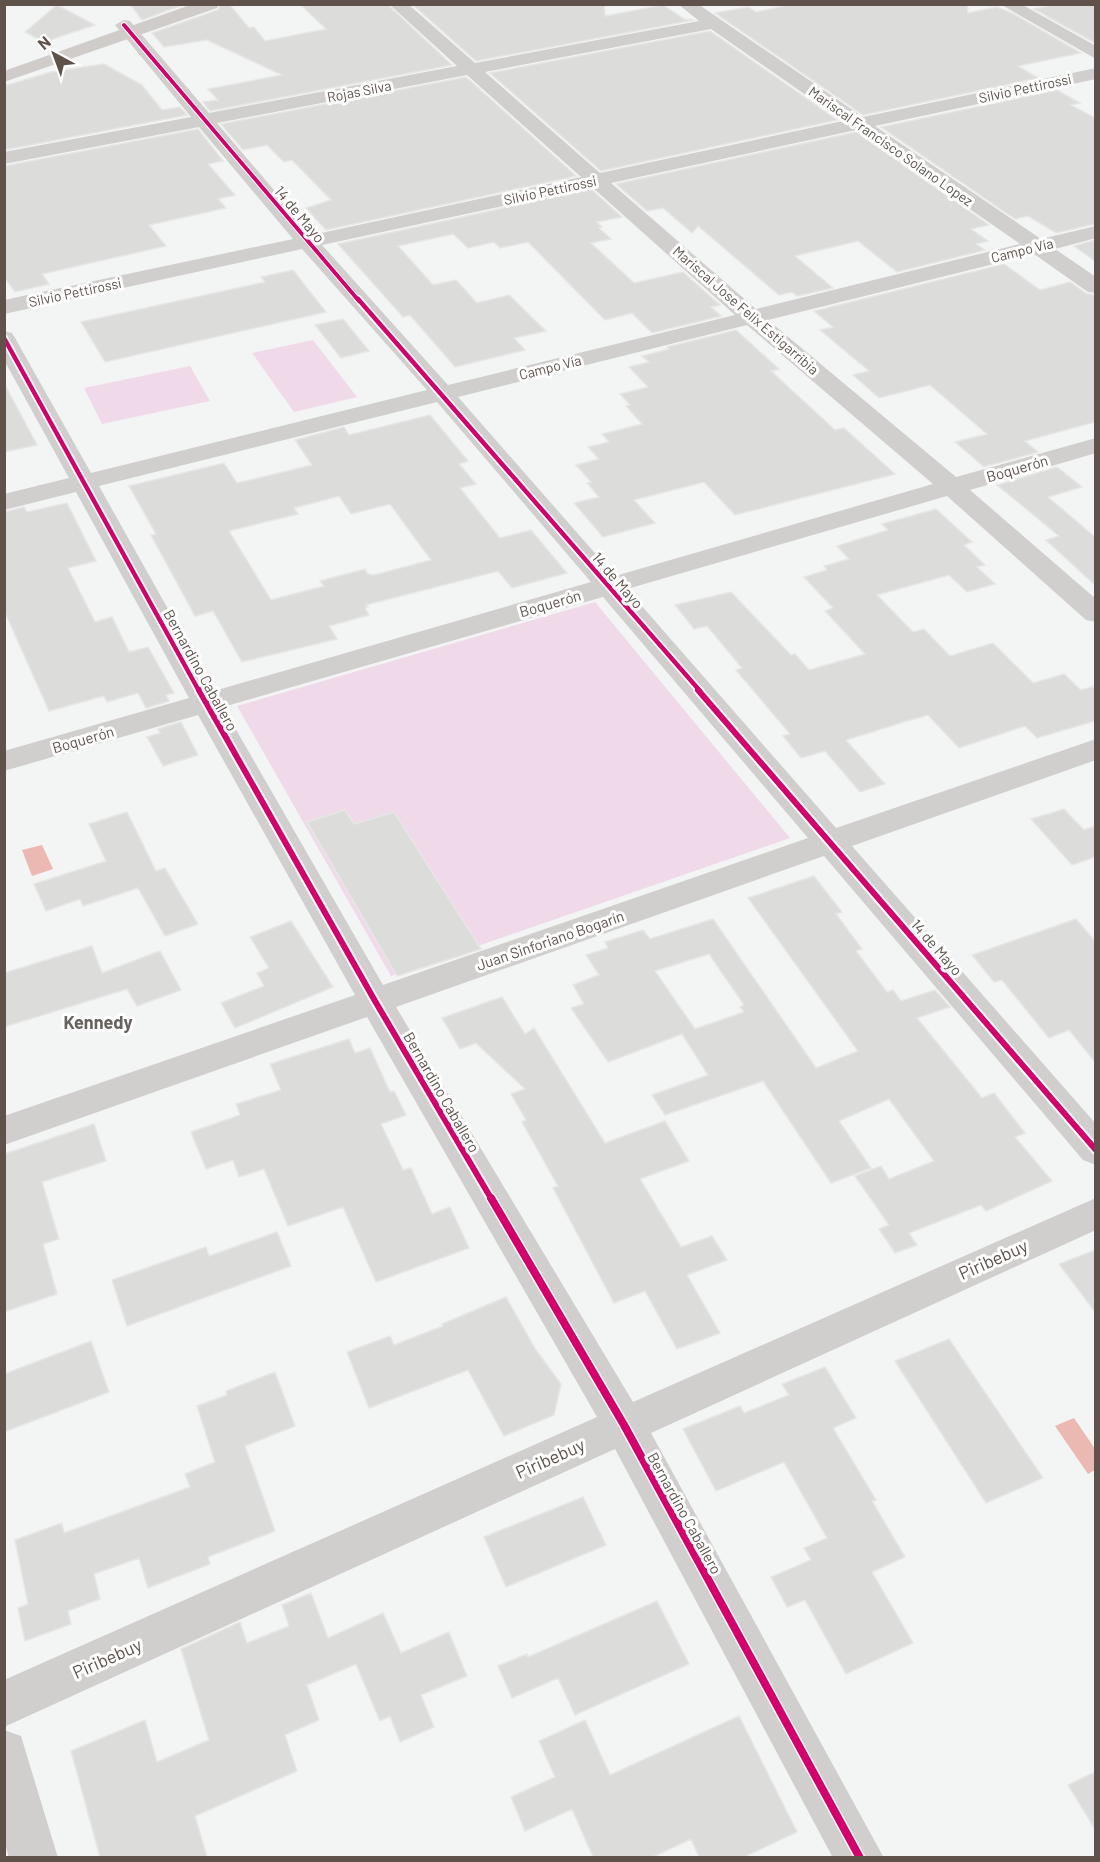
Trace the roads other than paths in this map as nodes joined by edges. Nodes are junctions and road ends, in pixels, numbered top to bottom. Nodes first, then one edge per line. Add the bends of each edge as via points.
1 (184, 4) edge
2 (211, 4) edge
3 (397, 4) edge
4 (1008, 4) edge
5 (691, 8) edge
6 (716, 15) junction
7 (128, 29) junction
8 (1095, 54) edge
9 (4, 66) edge
10 (472, 69) junction
11 (1095, 73) edge
12 (4, 77) edge
13 (206, 120) junction
14 (859, 123) junction
15 (4, 158) edge
16 (598, 180) junction
17 (1095, 232) edge
18 (307, 242) junction
19 (1036, 246) junction
20 (1095, 287) edge
21 (4, 307) edge
22 (751, 317) junction
23 (4, 338) edge
24 (442, 393) junction
25 (1095, 445) edge
26 (83, 482) junction
27 (952, 487) junction
28 (4, 502) edge
29 (608, 587) junction
30 (1095, 614) edge
31 (206, 703) junction
32 (1095, 749) edge
33 (4, 761) edge
34 (830, 842) junction
35 (375, 1001) junction
36 (4, 1131) edge
37 (1095, 1150) edge
38 (1095, 1213) edge
39 (624, 1425) junction
40 (4, 1704) edge
41 (4, 1753) edge
42 (34, 1857) edge
43 (860, 1857) edge

1 - 7 main road
2 - 7 main road
3 - 10 street, Mariscal Jose Felix Estigarribia
4 - 8 street
5 - 6 street, Mariscal Francisco Solano Lopez
6 - 10 street, Rojas Silva
6 - 14 street, Mariscal Francisco Solano Lopez
7 - 9 main road
7 - 12 main road
7 - 13 street, 14 de Mayo
10 - 13 street, Rojas Silva
10 - 16 street, Mariscal Jose Felix Estigarribia
11 - 14 street, Silvio Pettirossi
13 - 15 street, Rojas Silva
13 - 18 street, 14 de Mayo
14 - 16 street, Silvio Pettirossi
14 - 19 street, Mariscal Francisco Solano Lopez
16 - 18 street, Silvio Pettirossi
16 - 22 street, Mariscal Jose Felix Estigarribia
17 - 19 street, Campo Vía
18 - 21 street, Silvio Pettirossi
18 - 24 street, 14 de Mayo
19 - 20 street, Mariscal Francisco Solano Lopez
19 - 22 street, Campo Vía
22 - 24 street, Campo Vía
22 - 27 street, Mariscal Jose Felix Estigarribia
23 - 26 street, Bernardino Caballero
24 - 26 street, Campo Vía
24 - 29 street, 14 de Mayo
25 - 27 street, Boquerón
26 - 28 street, Campo Vía
26 - 31 street, Bernardino Caballero
27 - 29 street, Boquerón
27 - 30 street, Mariscal Jose Felix Estigarribia
29 - 31 street, Boquerón
29 - 34 street, 14 de Mayo
31 - 33 street, Boquerón
31 - 35 street, Bernardino Caballero
32 - 34 street, Juan Sinforiano Bogarín
34 - 35 street, Juan Sinforiano Bogarín
34 - 37 street, 14 de Mayo
35 - 36 street, Juan Sinforiano Bogarín
35 - 39 street, Bernardino Caballero
38 - 39 street, Piribebuy
39 - 40 street, Piribebuy
39 - 43 street, Bernardino Caballero
41 - 42 street

